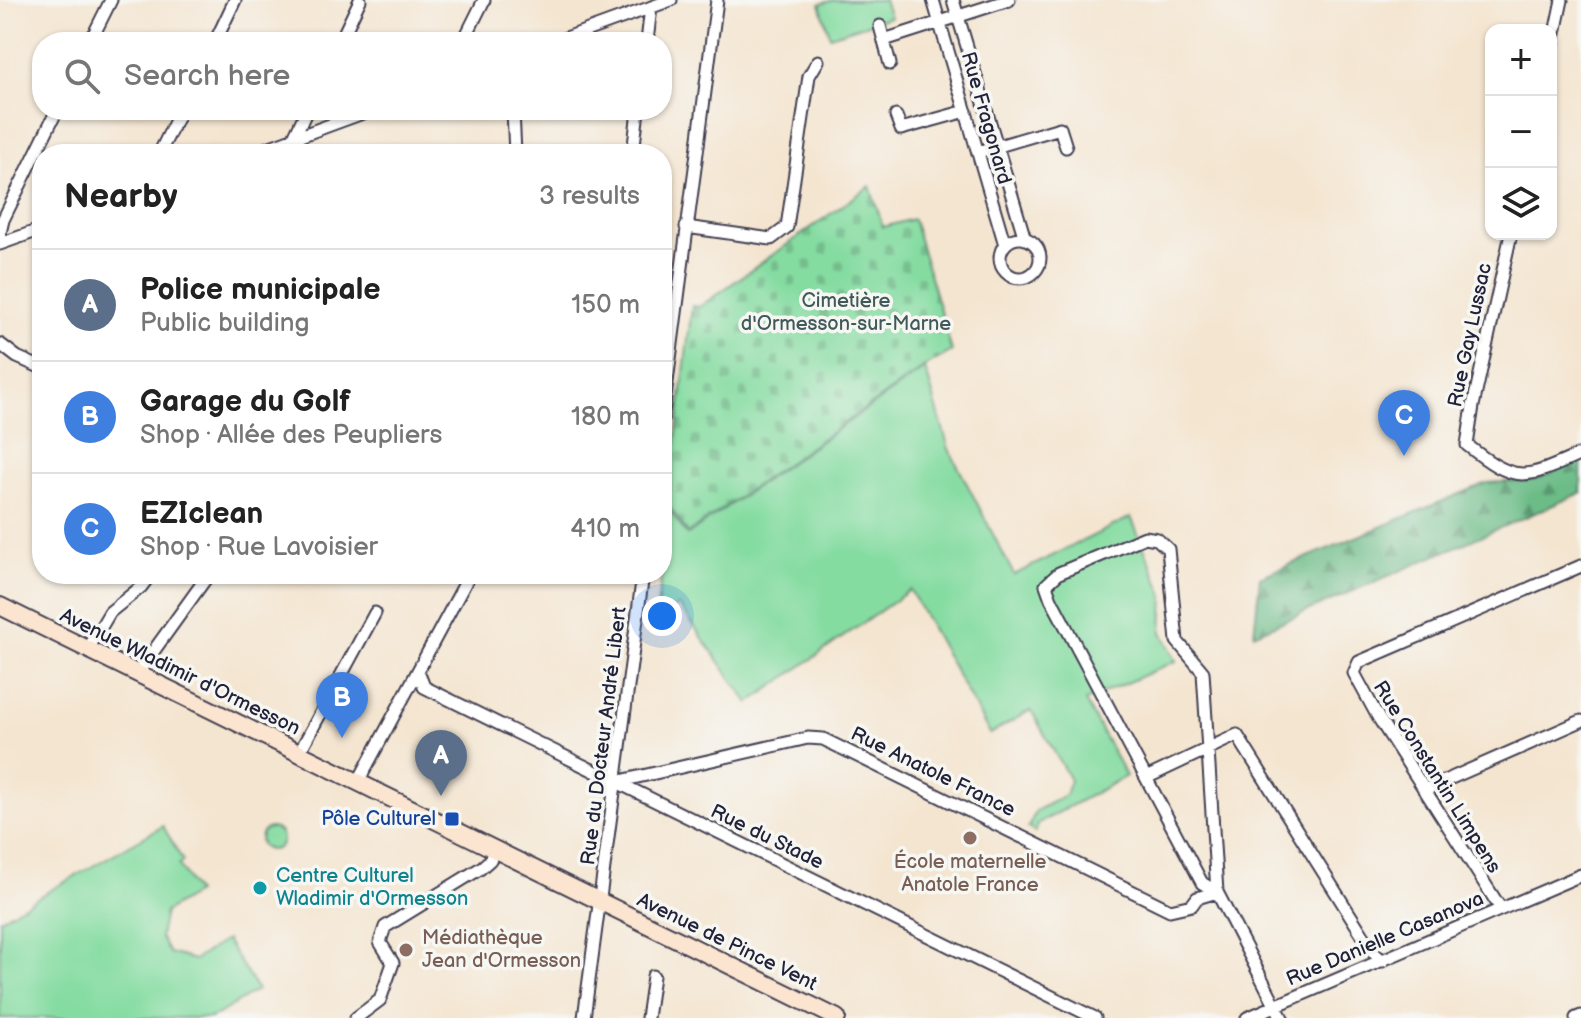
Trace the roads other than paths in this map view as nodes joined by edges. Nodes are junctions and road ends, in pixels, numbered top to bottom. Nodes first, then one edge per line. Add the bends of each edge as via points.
1 (111, 0) edge
2 (235, 0) edge
3 (360, 0) edge
4 (484, 0) edge
5 (671, 0) edge
6 (717, 0) edge
7 (933, 0) edge
8 (953, 0) edge
9 (1009, 0) edge
10 (1562, 0) edge
11 (651, 7) junction
12 (958, 15) junction
13 (940, 24) junction
14 (1557, 24) edge
15 (880, 26) dead end
16 (95, 32) edge
17 (220, 32) edge
18 (345, 32) edge
19 (468, 32) edge
20 (582, 32) edge
21 (648, 32) edge
22 (884, 40) junction
23 (818, 61) dead end
24 (890, 64) dead end
25 (966, 111) junction
26 (896, 116) dead end
27 (52, 120) edge
28 (176, 120) edge
29 (302, 120) edge
30 (344, 120) edge
31 (513, 120) edge
32 (637, 120) edge
33 (293, 139) junction
34 (40, 144) edge
35 (164, 144) edge
36 (279, 144) edge
37 (515, 144) edge
38 (634, 144) edge
39 (997, 146) junction
40 (1066, 147) dead end
41 (978, 152) junction
42 (32, 161) edge
43 (686, 227) junction
44 (0, 233) edge
45 (32, 233) edge
46 (1025, 239) junction
47 (1510, 240) edge
48 (0, 244) edge
49 (1005, 245) junction
50 (672, 340) edge
51 (0, 344) edge
52 (32, 358) edge
53 (29, 360) junction
54 (32, 362) edge
55 (1581, 454) edge
56 (1581, 566) edge
57 (143, 584) edge
58 (202, 584) edge
59 (465, 584) edge
60 (642, 584) edge
61 (0, 606) edge
62 (375, 613) dead end
63 (88, 649) junction
64 (418, 671) junction
65 (137, 674) junction
66 (424, 687) junction
67 (406, 692) junction
68 (1581, 721) edge
69 (1207, 749) junction
70 (299, 753) junction
71 (1146, 778) junction
72 (358, 782) junction
73 (616, 782) junction
74 (1424, 790) junction
75 (495, 849) junction
76 (1581, 875) edge
77 (1217, 892) junction
78 (600, 902) junction
79 (1501, 909) junction
80 (1383, 961) junction
81 (653, 976) dead end
82 (1275, 1006) junction
83 (356, 1018) edge
84 (584, 1018) edge
85 (647, 1018) edge
86 (837, 1018) edge
87 (1095, 1018) edge
88 (1247, 1018) edge
89 (1282, 1018) edge

1 - 16 street
2 - 17 street
3 - 18 street
4 - 19 street
5 - 11 street
6 - 43 street
7 - 13 street, Rue Fragonard
8 - 12 street, Rue Fragonard
9 - 12 street
10 - 14 street
11 - 20 street
11 - 21 street
12 - 13 street
12 - 39 street, Rue Fragonard
13 - 22 street
13 - 25 street, Rue Fragonard
15 - 22 street
22 - 24 street
23 - 43 street via 809,76 787,227 771,239
25 - 26 street via 901,129
25 - 41 street, Rue Fragonard
27 - 34 street
28 - 35 street
29 - 33 street
30 - 33 street
31 - 37 street
32 - 38 street
33 - 36 street
39 - 40 street via 1060,128
39 - 41 street
39 - 46 street, Rue Fragonard
41 - 49 street, Rue Fragonard
42 - 44 street
43 - 50 street
45 - 48 street
46 - 49 street
46 - 49 street, Rue Fragonard via 1038,249 1040,263 1022,279 1003,270
47 - 55 street, Rue Gay Lussac via 1467,445 1513,475 1542,471
51 - 53 street
52 - 53 street
53 - 54 street
56 - 74 street, Rue Constantin Limpens via 1359,662 1354,673 1358,685
57 - 63 street via 110,612
58 - 65 street
59 - 64 street
60 - 73 street, Rue du Docteur André Libert
61 - 63 main road, Avenue Wladimir d'Ormesson
62 - 70 street
63 - 65 main road, Avenue Wladimir d'Ormesson
64 - 66 street
64 - 67 street
65 - 70 main road, Avenue Wladimir d'Ormesson
66 - 67 street
66 - 73 street, Rue du Stade
67 - 72 street
68 - 74 street
69 - 71 street
69 - 71 street via 1203,672 1177,641 1168,549 1145,537 1059,573 1046,585 1051,599
69 - 77 street
69 - 80 street via 1237,735
70 - 72 main road, Avenue Wladimir d'Ormesson
71 - 77 street via 1202,883
72 - 75 main road, Avenue Wladimir d'Ormesson
73 - 77 street, Rue Anatole France via 808,738 823,739 1170,910
73 - 78 street, Rue du Docteur André Libert
73 - 87 street, Rue du Stade
74 - 79 street, Rue Constantin Limpens
75 - 78 main road, Avenue Wladimir d'Ormesson
75 - 83 street via 481,868 385,927 380,942 393,963 380,1000
76 - 79 street, Rue Danielle Casanova
77 - 82 street
78 - 84 street, Rue du Docteur André Libert
78 - 86 main road, Avenue de Pince Vent
79 - 80 street, Rue Danielle Casanova
80 - 82 street, Rue Danielle Casanova
81 - 85 street
82 - 88 street, Rue Danielle Casanova
82 - 89 street

